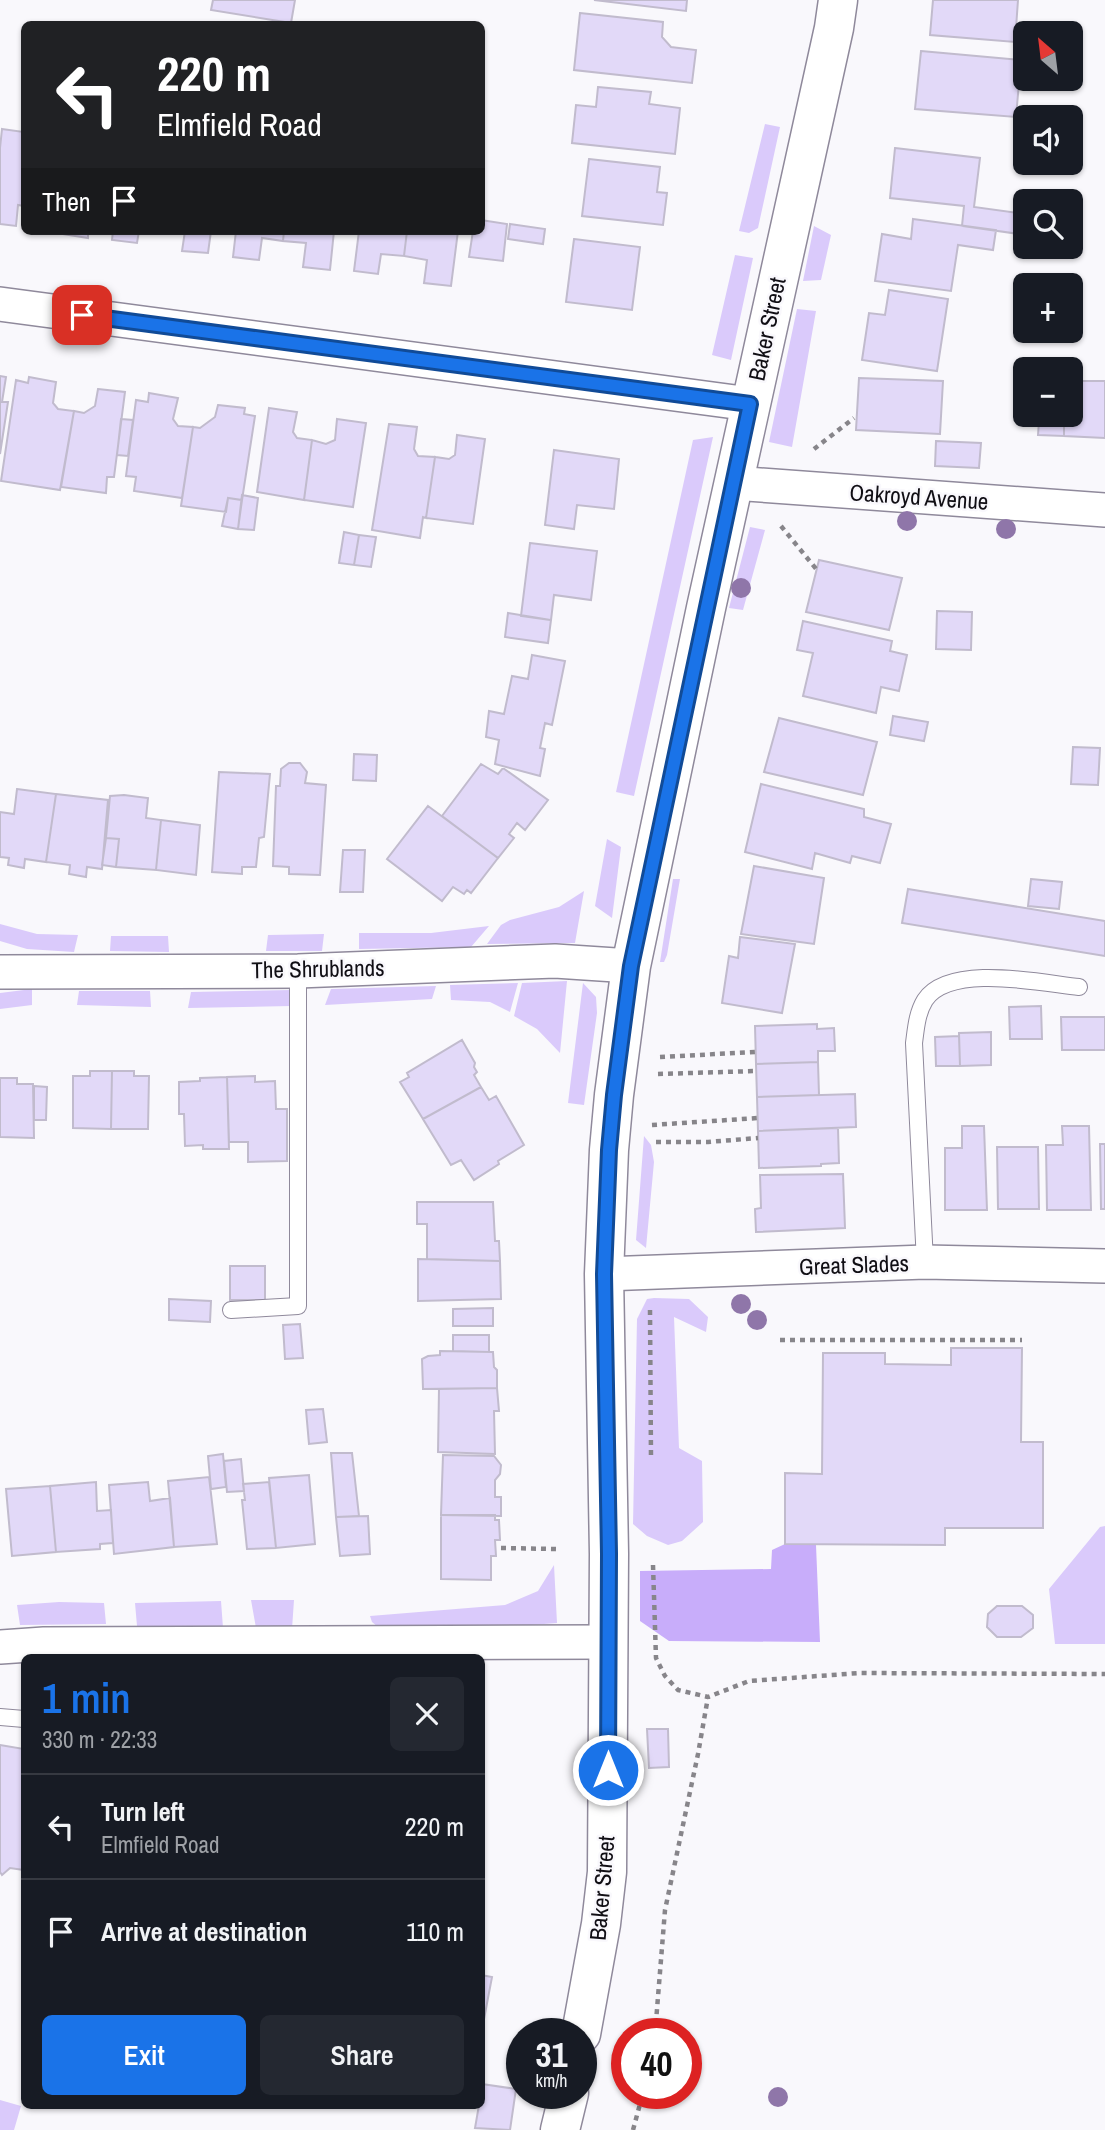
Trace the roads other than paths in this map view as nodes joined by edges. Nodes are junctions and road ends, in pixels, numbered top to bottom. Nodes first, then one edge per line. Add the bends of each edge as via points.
1 (838, 0) edge
2 (0, 304) edge
3 (750, 404) junction
4 (733, 482) junction
5 (1105, 510) edge
6 (631, 966) junction
7 (1, 970) edge
8 (298, 971) junction
9 (1079, 987) dead end
10 (925, 1262) junction
11 (1105, 1266) edge
12 (604, 1274) junction
13 (231, 1310) dead end
14 (609, 1642) junction
15 (0, 1647) edge
16 (43, 1651) edge
17 (0, 1717) edge
18 (21, 1719) edge
19 (584, 2018) edge
20 (565, 2109) edge
21 (560, 2130) edge

1 - 3 street, Baker Street
2 - 3 street
3 - 4 street, Baker Street
4 - 5 street, Oakroyd Avenue
4 - 6 street, Baker Street
6 - 8 street, The Shrublands via 555,961
6 - 12 street, Baker Street via 609,1150
7 - 8 street, The Shrublands
8 - 13 lane via 298,1306
9 - 10 lane via 983,977 956,981 926,998 914,1043
10 - 11 street, Great Slades
10 - 12 street, Great Slades
12 - 14 street, Baker Street
14 - 16 street
14 - 19 street, Baker Street via 607,1872
15 - 16 street
17 - 18 lane
20 - 21 street

